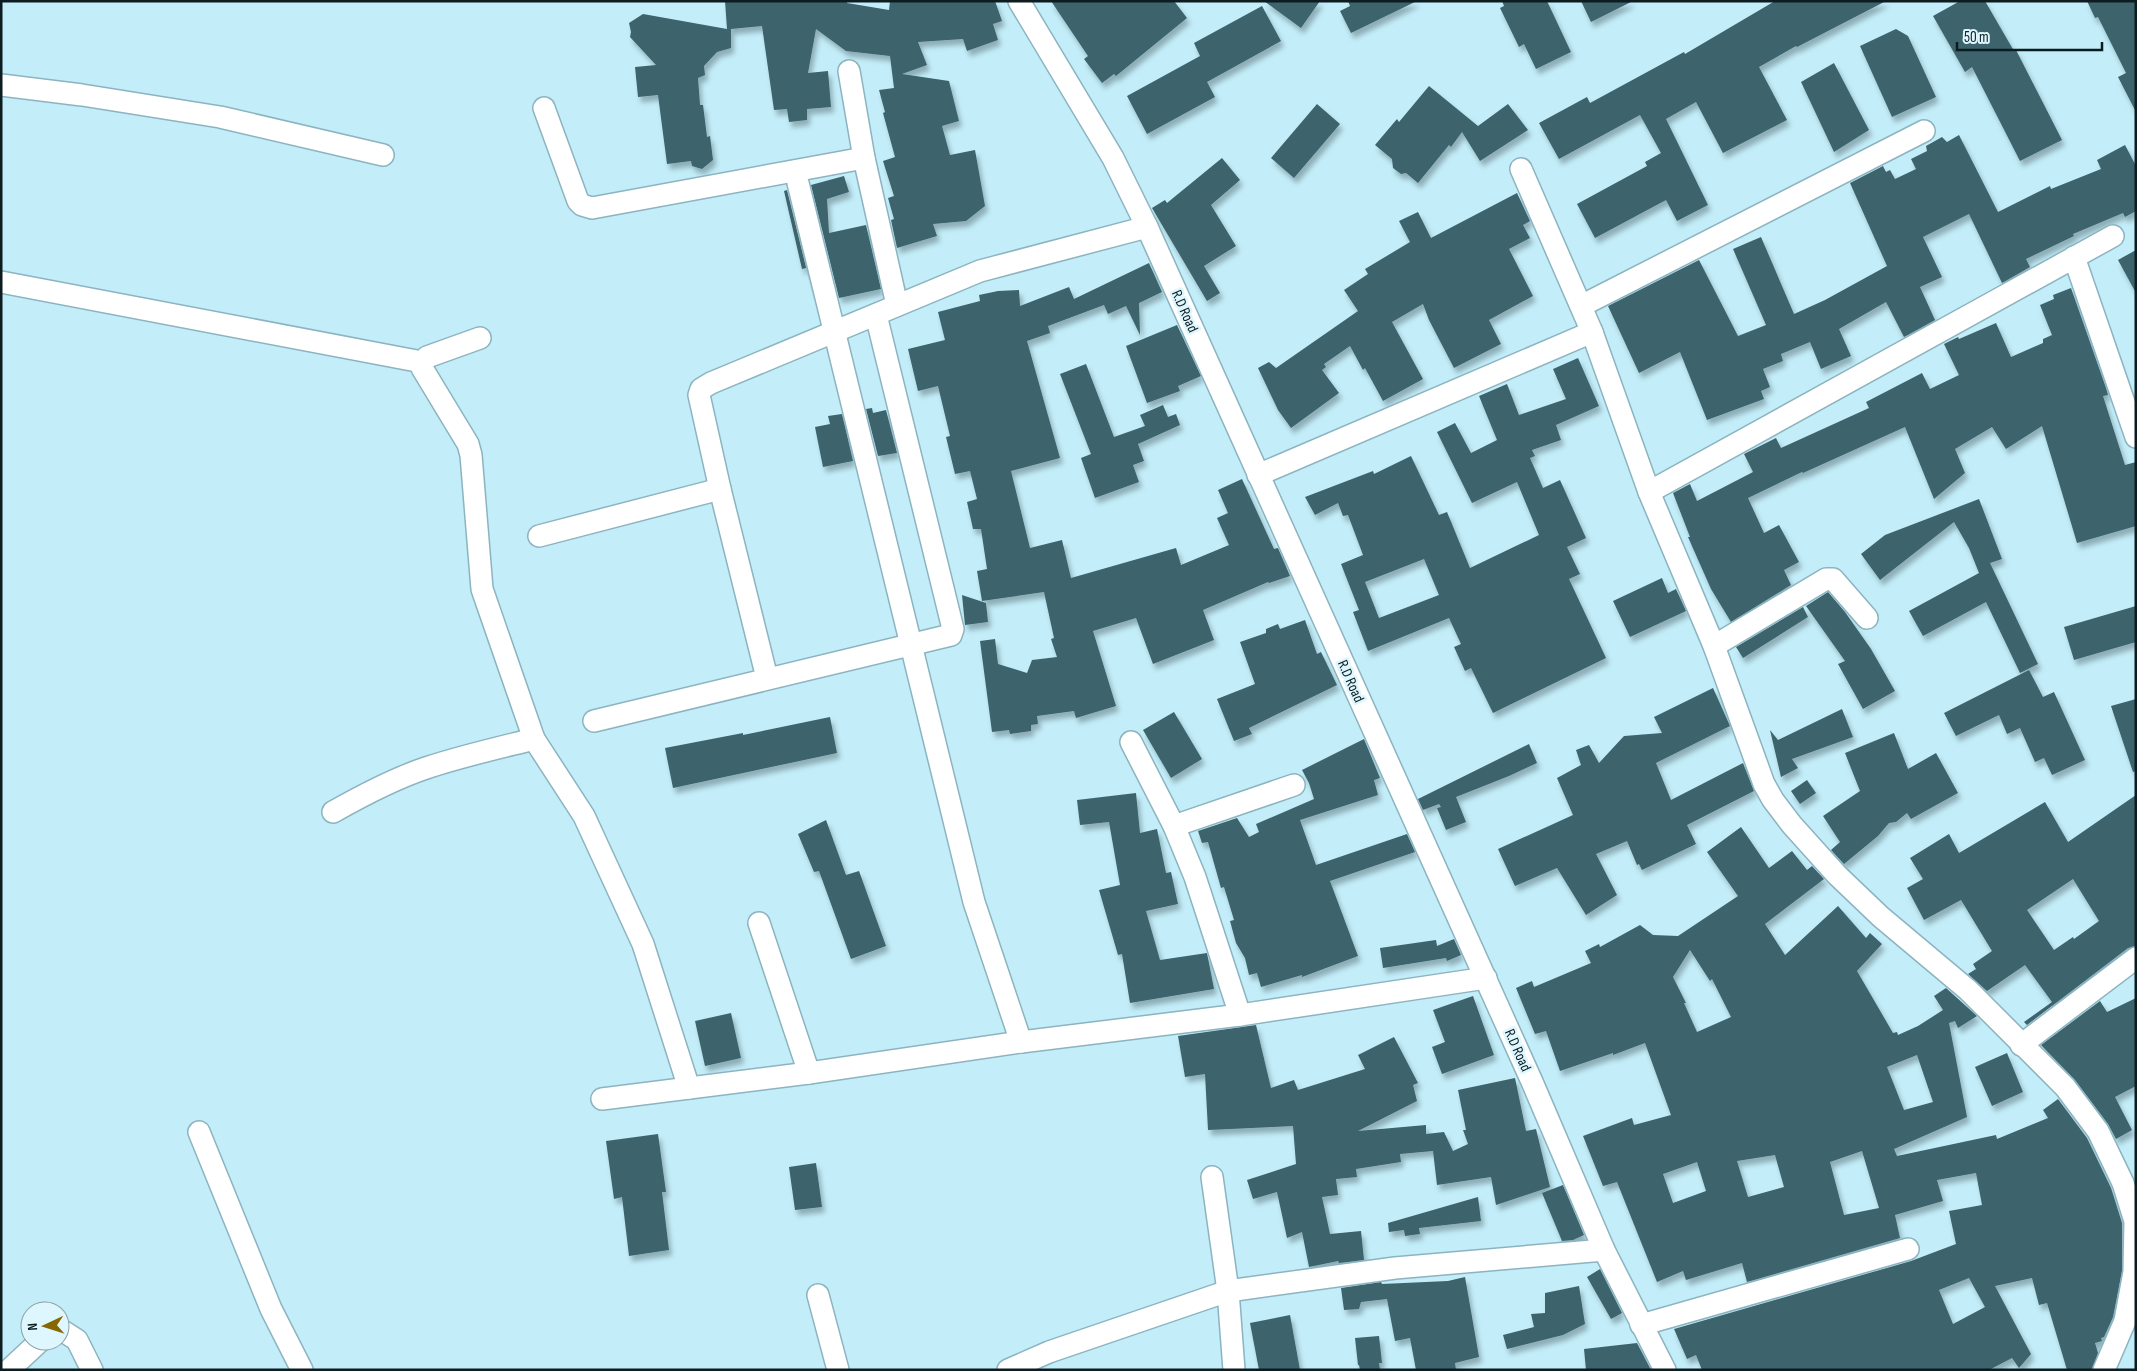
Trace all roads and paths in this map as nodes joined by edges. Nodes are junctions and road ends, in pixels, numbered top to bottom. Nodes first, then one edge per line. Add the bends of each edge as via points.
1 (1018, 1) edge
2 (849, 71) dead end
3 (1, 85) edge
4 (544, 108) dead end
5 (1924, 131) dead end
6 (383, 155) dead end
7 (864, 158) junction
8 (1521, 168) dead end
9 (798, 183) dead end
10 (1147, 227) junction
11 (2114, 236) dead end
12 (2074, 257) junction
13 (1, 282) edge
14 (897, 305) junction
15 (1581, 306) junction
16 (876, 315) junction
17 (1592, 332) junction
18 (480, 338) dead end
19 (422, 362) junction
20 (2136, 437) edge
21 (1258, 475) junction
22 (720, 489) junction
23 (1649, 492) junction
24 (539, 536) dead end
25 (1867, 618) dead end
26 (1714, 646) junction
27 (767, 678) junction
28 (594, 721) dead end
29 (534, 739) junction
30 (1131, 742) dead end
31 (1294, 785) dead end
32 (333, 812) dead end
33 (1174, 826) junction
34 (759, 923) dead end
35 (2136, 958) edge
36 (1486, 978) junction
37 (1240, 1015) junction
38 (1021, 1042) junction
39 (2021, 1045) junction
40 (809, 1073) junction
41 (689, 1088) junction
42 (602, 1099) dead end
43 (199, 1132) dead end
44 (1212, 1177) dead end
45 (2135, 1221) edge
46 (1908, 1249) dead end
47 (1604, 1250) junction
48 (1228, 1291) junction
49 (818, 1295) dead end
50 (1641, 1325) junction
51 (70, 1336) edge
52 (29, 1351) edge
53 (9, 1370) edge
54 (92, 1370) edge
55 (302, 1370) edge
56 (838, 1370) edge
57 (1008, 1370) edge
58 (1234, 1370) edge
59 (1665, 1370) edge
60 (2104, 1370) edge

1 - 10 street, R.D Road via 1113,158
2 - 7 street
3 - 6 street via 82,94 220,117
4 - 7 street via 578,201 592,208
5 - 15 street
7 - 14 street
8 - 15 street
9 - 38 street via 974,902
10 - 14 street via 980,270
10 - 21 street, R.D Road
11 - 12 street
12 - 20 street
12 - 23 street
13 - 19 street
14 - 16 street
15 - 17 street
16 - 22 street via 711,383 702,390 699,395
16 - 27 street via 953,629 946,637
17 - 21 street
17 - 23 street
18 - 19 street via 427,357
19 - 29 street via 422,368 468,444 482,589
21 - 36 street, R.D Road
22 - 24 street
22 - 27 street
23 - 26 street
25 - 26 street via 1833,579 1826,579
26 - 39 street via 1764,784 1792,825 1880,917 1968,990
27 - 28 street
29 - 32 street via 425,768 376,788
29 - 41 street via 584,816 643,944
30 - 33 street
31 - 33 street
33 - 37 street via 1206,907
34 - 40 street
35 - 39 street
36 - 37 street
36 - 47 street, R.D Road
37 - 38 street
38 - 40 street
39 - 45 street via 2065,1087 2098,1131 2123,1183
40 - 41 street
41 - 42 street
43 - 55 street via 271,1309
44 - 48 street
45 - 60 street via 2134,1272 2125,1321
46 - 50 street
47 - 48 street via 1396,1268
47 - 50 street, R.D Road
48 - 57 street via 1049,1352
48 - 58 street
49 - 56 street
50 - 59 street, R.D Road
51 - 54 street via 77,1340
52 - 53 street

